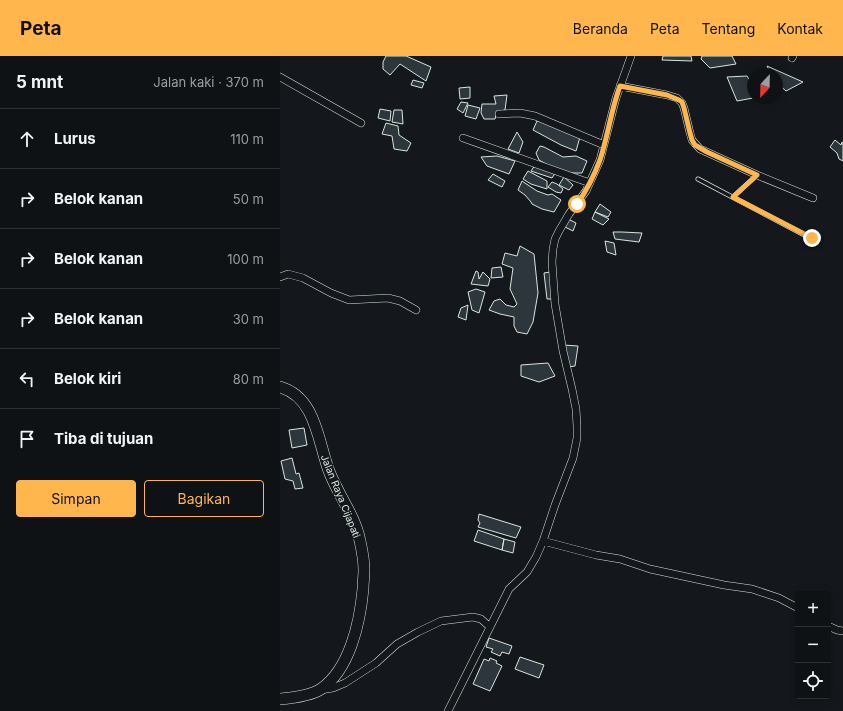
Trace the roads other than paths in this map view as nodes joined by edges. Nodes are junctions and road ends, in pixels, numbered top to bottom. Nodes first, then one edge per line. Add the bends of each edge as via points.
1 (631, 56) edge
2 (280, 77) edge
3 (620, 86) junction
4 (499, 114) dead end
5 (361, 123) dead end
6 (463, 138) dead end
7 (604, 145) junction
8 (757, 175) junction
9 (698, 179) dead end
10 (590, 183) junction
11 (733, 197) junction
12 (812, 198) dead end
13 (812, 238) dead end
14 (280, 277) edge
15 (416, 310) dead end
16 (280, 387) edge
17 (543, 541) junction
18 (795, 606) edge
19 (490, 627) junction
20 (830, 627) edge
21 (843, 631) edge
22 (320, 690) junction
23 (280, 699) edge
24 (448, 711) edge

1 - 3 street
2 - 5 street
3 - 7 street
3 - 8 street via 667,95 679,100 682,102 695,145
4 - 7 street via 520,113 535,116
6 - 10 street
7 - 10 street
8 - 11 lane
8 - 12 street
9 - 11 lane
10 - 17 street via 564,222 553,249 555,304 562,351 575,402 577,426 573,458
11 - 13 lane
14 - 15 street via 288,274 304,278 349,300 388,298
16 - 22 main road, Jalan Raya Cijapati via 301,400 315,423 330,472 356,525 360,540 364,571 360,618 342,665
17 - 18 street via 620,559 650,569 752,589
17 - 19 street via 527,572 510,588
19 - 22 street via 481,619 473,617 440,621 397,644 376,664 345,683
19 - 24 street
20 - 21 street
22 - 23 main road

